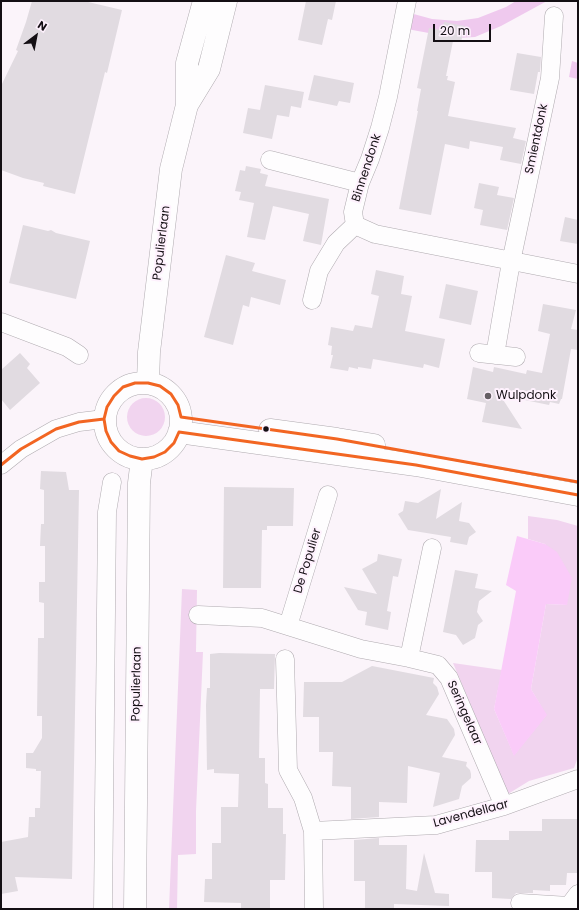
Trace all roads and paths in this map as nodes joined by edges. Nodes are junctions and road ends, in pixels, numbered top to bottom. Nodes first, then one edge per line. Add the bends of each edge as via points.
1 (204, 1) edge
2 (226, 1) edge
3 (407, 1) edge
4 (554, 16) dead end
5 (187, 105) junction
6 (270, 160) dead end
7 (360, 183) junction
8 (355, 225) junction
9 (511, 262) junction
10 (578, 274) edge
11 (312, 300) dead end
12 (1, 322) edge
13 (79, 355) dead end
14 (516, 357) dead end
15 (148, 382) junction
16 (104, 419) junction
17 (180, 424) junction
18 (142, 459) junction
19 (1, 465) edge
20 (112, 482) dead end
21 (578, 482) edge
22 (328, 495) dead end
23 (578, 495) edge
24 (432, 548) dead end
25 (198, 615) dead end
26 (288, 626) junction
27 (409, 658) junction
28 (285, 659) dead end
29 (578, 779) edge
30 (504, 806) junction
31 (313, 831) junction
32 (520, 903) dead end
33 (572, 903) edge
34 (103, 909) edge
35 (135, 909) edge
36 (314, 909) edge

1 - 5 street, Populierlaan via 187,63
2 - 5 street, Populierlaan via 209,69
3 - 7 street, Binnendonk via 380,128
4 - 9 street, Smientdonk via 550,78
5 - 15 street, Populierlaan via 171,168 149,352
6 - 7 street
7 - 8 street, Binnendonk via 353,212
8 - 9 street via 375,234
8 - 11 street via 336,243 319,271
9 - 10 street
9 - 14 street via 487,354
12 - 13 street via 67,347
15 - 16 street via 135,383 118,392 107,406
15 - 17 street via 160,386 170,394 178,405
16 - 18 street via 111,442 119,451
16 - 19 street via 79,422 56,429 21,449
17 - 18 street via 174,443 165,452
17 - 21 street via 208,422 337,439
17 - 23 street
18 - 35 street, Populierlaan via 139,484
20 - 34 street via 106,512
22 - 26 street, De Populier
24 - 27 street
25 - 26 street via 262,618
26 - 27 street via 361,649
27 - 30 street, Seringelaar via 438,664 449,678
28 - 31 street via 288,770 303,798
29 - 30 street, Lavendellaar
30 - 31 street, Lavendellaar via 436,825
31 - 36 street
32 - 33 street

